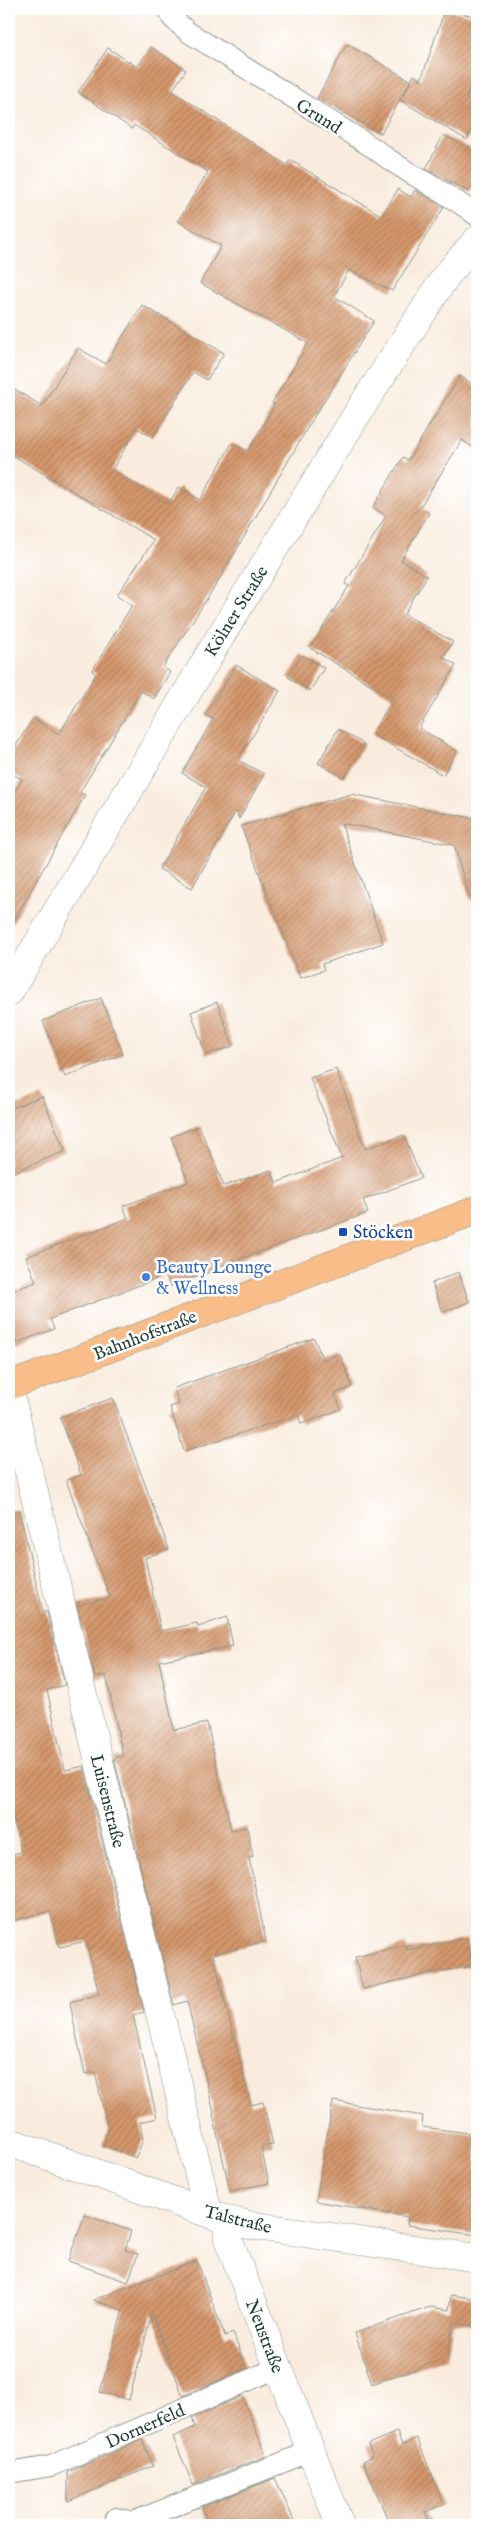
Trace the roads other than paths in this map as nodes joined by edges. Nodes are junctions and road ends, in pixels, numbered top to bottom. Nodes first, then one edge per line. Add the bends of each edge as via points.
1 (168, 9) edge
2 (477, 216) edge
3 (477, 240) edge
4 (9, 992) edge
5 (477, 1210) edge
6 (9, 1388) edge
7 (9, 2142) edge
8 (217, 2216) junction
9 (477, 2258) edge
10 (277, 2368) junction
11 (310, 2450) junction
12 (9, 2473) edge
13 (116, 2518) dead end
14 (340, 2525) edge

1 - 2 lane, Grund via 172,18 188,32
3 - 4 street, Kölner Straße via 446,276 362,406 222,632
5 - 6 main road, Bahnhofstraße
6 - 8 street, Luisenstraße
7 - 8 street, Talstraße
8 - 9 street, Talstraße via 249,2225
8 - 10 street, Neustraße
10 - 11 street, Neustraße
10 - 12 lane, Dornerfeld via 52,2466
11 - 13 lane via 133,2522
11 - 14 street, Neustraße

